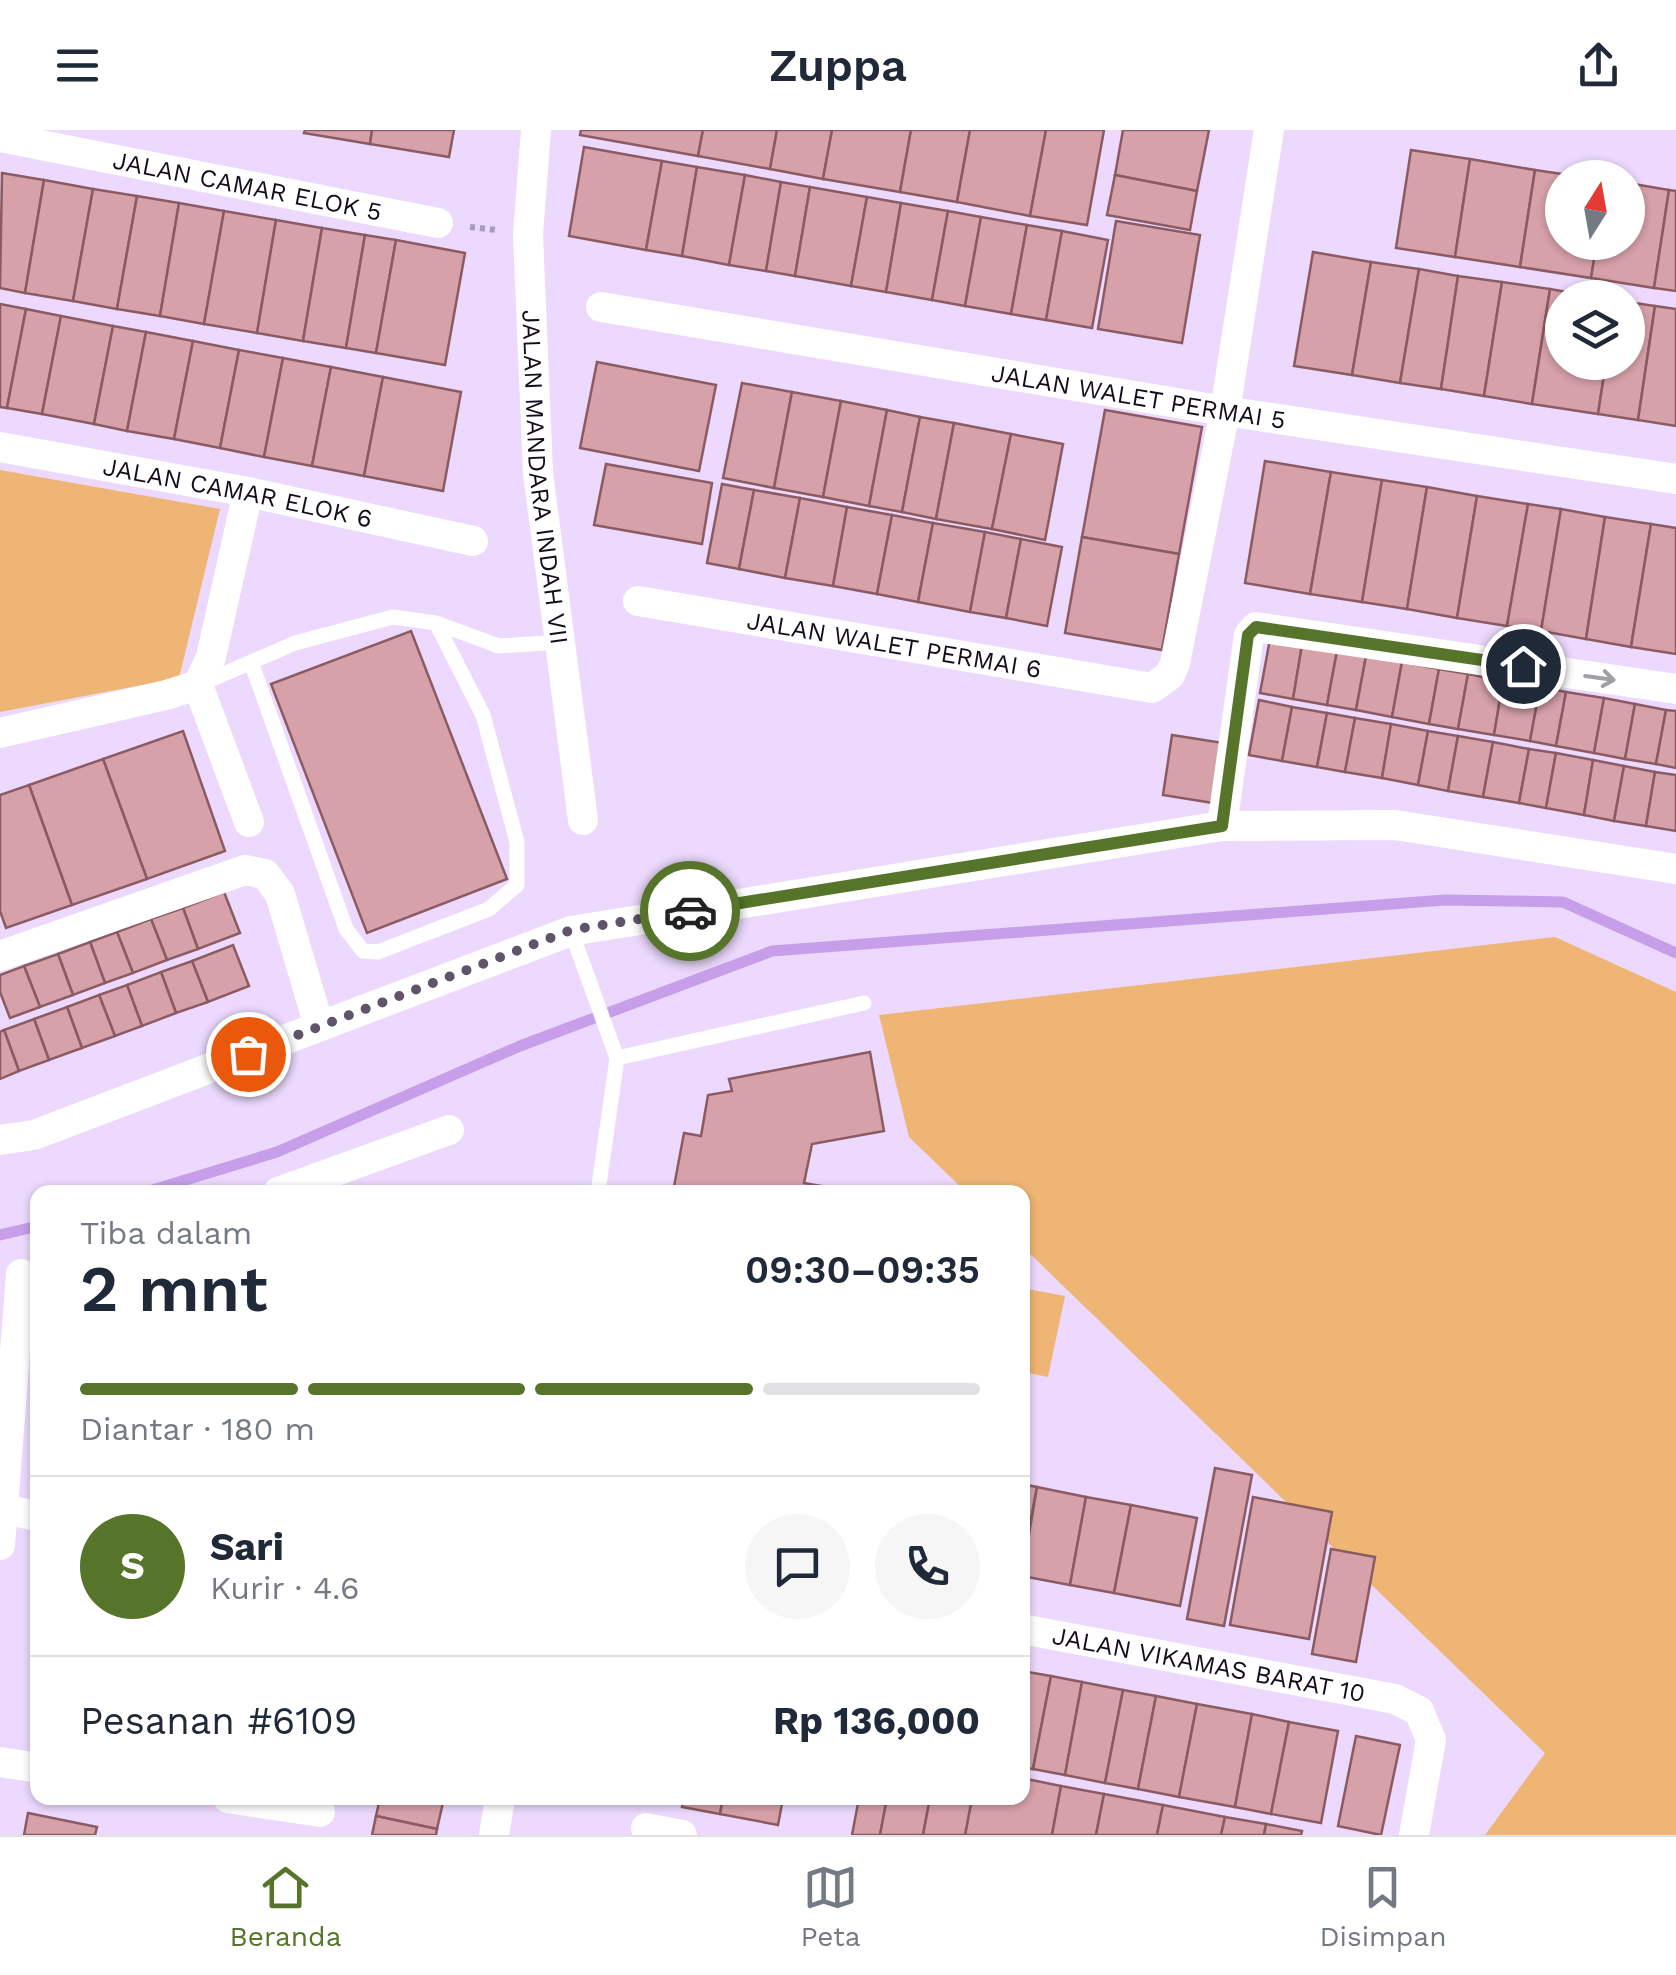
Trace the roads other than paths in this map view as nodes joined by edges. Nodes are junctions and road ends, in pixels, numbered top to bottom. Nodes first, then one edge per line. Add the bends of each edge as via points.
1 (536, 130) edge
2 (1269, 130) edge
3 (0, 137) edge
4 (438, 223) road end
5 (600, 307) dead end
6 (1226, 411) junction
7 (0, 447) edge
8 (1676, 479) edge
9 (248, 492) junction
10 (473, 541) dead end
11 (638, 601) dead end
12 (436, 623) junction
13 (560, 642) junction
14 (252, 662) junction
15 (198, 685) junction
16 (1676, 689) edge
17 (0, 733) edge
18 (583, 820) dead end
19 (249, 822) dead end
20 (1222, 826) junction
21 (1676, 869) edge
22 (571, 930) junction
23 (0, 956) edge
24 (864, 1003) dead end
25 (319, 1026) junction
26 (617, 1058) junction
27 (449, 1130) dead end
28 (0, 1140) edge
29 (297, 1185) edge
30 (599, 1185) edge
31 (20, 1273) edge
32 (1, 1509) edge
33 (30, 1514) edge
34 (0, 1542) edge
35 (1030, 1631) edge
36 (0, 1762) edge
37 (30, 1767) edge
38 (274, 1805) edge
39 (499, 1805) edge
40 (320, 1812) dead end
41 (646, 1828) dead end
42 (494, 1835) edge
43 (682, 1835) edge
44 (1414, 1835) edge

1 - 13 street, JALAN MANDARA INDAH VII via 528,234 538,474
2 - 6 street
3 - 4 street, JALAN CAMAR ELOK 5
5 - 6 street, JALAN WALET PERMAI 5
6 - 8 street, JALAN WALET PERMAI 5
6 - 11 street, JALAN WALET PERMAI 6 via 1175,663 1152,688
7 - 9 street, JALAN CAMAR ELOK 6
9 - 10 street, JALAN CAMAR ELOK 6
9 - 15 street
12 - 13 lane via 499,646
12 - 14 lane via 393,617 295,643
12 - 14 lane via 483,715 517,842 518,885 488,910 378,952 362,952 346,929
13 - 18 street, JALAN MANDARA INDAH VII
14 - 15 lane
15 - 17 street
15 - 19 street
20 -> 16 street via 1248,635 1256,627
20 - 21 street via 1395,825
20 - 22 street
22 - 25 street
22 - 26 lane
23 - 25 street via 245,870 266,874 280,894
24 - 26 lane
25 - 28 street via 34,1134
26 - 30 lane
27 - 29 street
31 - 32 street
32 - 33 street
32 - 34 street
35 - 44 street, JALAN VIKAMAS BARAT 10 via 1395,1699 1420,1712 1430,1740
36 - 37 street
38 - 40 street
39 - 42 street
41 - 43 street

